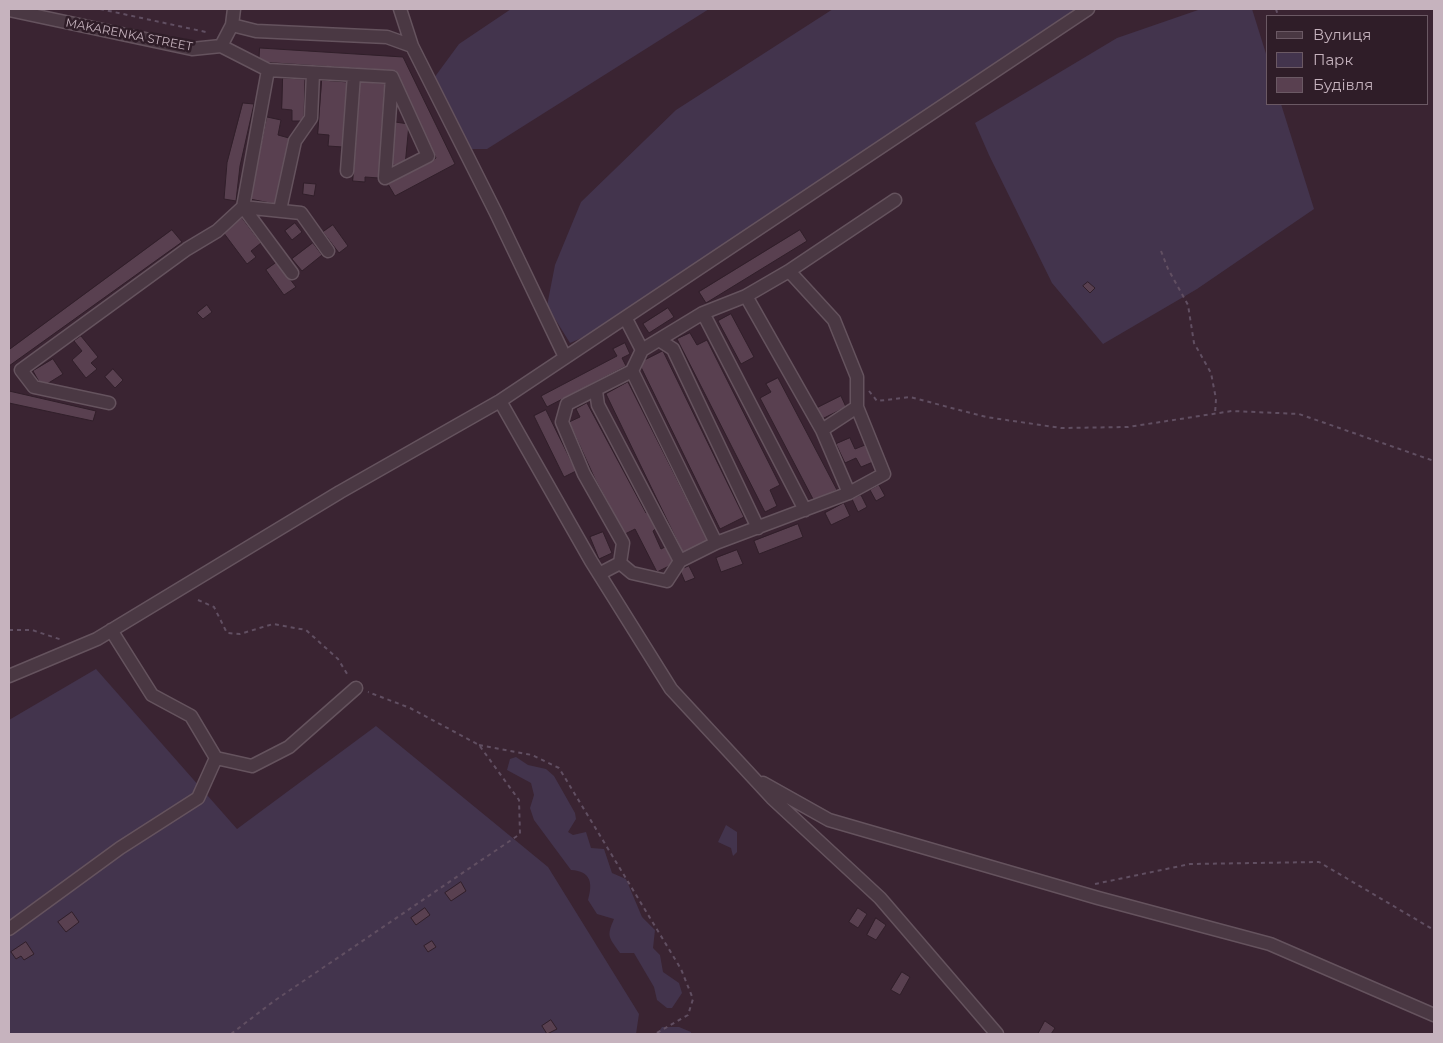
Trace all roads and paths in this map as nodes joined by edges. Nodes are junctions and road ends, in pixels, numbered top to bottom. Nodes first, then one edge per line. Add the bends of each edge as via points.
1 (100, 9) edge
2 (234, 9) edge
3 (400, 9) edge
4 (1088, 9) edge
5 (9, 10) edge
6 (49, 14) edge
7 (232, 25) junction
8 (206, 32) dead end
9 (221, 46) junction
10 (412, 46) junction
11 (268, 70) junction
12 (313, 73) junction
13 (354, 75) junction
14 (392, 77) junction
15 (347, 170) dead end
16 (895, 200) dead end
17 (243, 206) junction
18 (280, 210) junction
19 (328, 251) dead end
20 (1161, 251) dead end
21 (789, 271) junction
22 (292, 273) dead end
23 (746, 296) junction
24 (703, 313) junction
25 (626, 318) junction
26 (659, 340) junction
27 (642, 350) junction
28 (565, 357) junction
29 (632, 371) junction
30 (857, 377) junction
31 (596, 391) junction
32 (500, 402) junction
33 (109, 403) dead end
34 (857, 407) junction
35 (1215, 414) junction
36 (822, 430) junction
37 (1434, 461) edge
38 (849, 492) junction
39 (805, 510) junction
40 (758, 528) junction
41 (716, 543) junction
42 (680, 561) junction
43 (620, 563) junction
44 (599, 574) junction
45 (198, 600) dead end
46 (9, 630) edge
47 (111, 630) junction
48 (80, 646) junction
49 (9, 676) edge
50 (356, 688) junction
51 (479, 745) junction
52 (216, 758) junction
53 (752, 777) junction
54 (1068, 889) junction
55 (9, 929) edge
56 (1434, 930) edge
57 (1434, 1015) edge
58 (230, 1034) edge
59 (655, 1034) edge
60 (997, 1034) edge

1 - 8 path
2 - 7 street
3 - 10 street
4 - 25 street
5 - 6 street, MAKARENKA STREET
6 - 9 street, MAKARENKA STREET via 192,49
7 - 9 street
7 - 10 street via 256,31 387,37
9 - 11 street
10 - 28 street
11 - 12 street
11 - 17 street
12 - 13 street
12 - 18 street via 311,118 295,141
13 - 14 street
13 - 15 street
14 - 14 street via 428,156 385,178 389,123
16 - 21 street
17 - 18 street
17 - 22 street
17 - 33 street via 217,231 187,249 21,370 34,387
18 - 19 street via 301,213
20 - 35 path via 1188,306 1194,343 1211,373
21 - 23 street
21 - 30 street via 834,320
23 - 24 street
23 - 36 street
24 - 26 street
24 - 39 street
25 - 27 street
25 - 28 street
26 - 27 street
26 - 40 street via 674,349
27 - 29 street
28 - 32 street
29 - 31 street
29 - 41 street
30 - 34 street
30 - 35 path via 877,401 910,397 986,417 1061,428 1128,427
31 - 42 street via 598,405
31 - 43 street via 567,404 562,422 584,474 622,543
32 - 44 street
32 - 47 street via 340,492
34 - 36 street
34 - 38 street via 884,474
35 - 37 path via 1232,411 1299,414
36 - 38 street
38 - 39 street
39 - 40 street
40 - 41 street
41 - 42 street
42 - 43 street via 667,582 632,573
43 - 44 street
44 - 53 street via 671,689
45 - 50 path via 214,607 227,633 240,634 272,624 306,630 338,659
46 - 48 path via 32,630
47 - 48 street
47 - 52 street via 152,695 191,716
48 - 49 street
50 - 51 path via 410,708
50 - 52 street via 289,747 252,766
51 - 58 path via 519,800 520,834 274,1000
51 - 59 path via 532,755 559,768 564,776 681,969 693,999 688,1015
52 - 55 street via 198,798 120,848
53 - 54 street via 829,820
53 - 60 street via 880,898
54 - 56 path via 1190,864 1319,862
54 - 57 street via 1270,944

